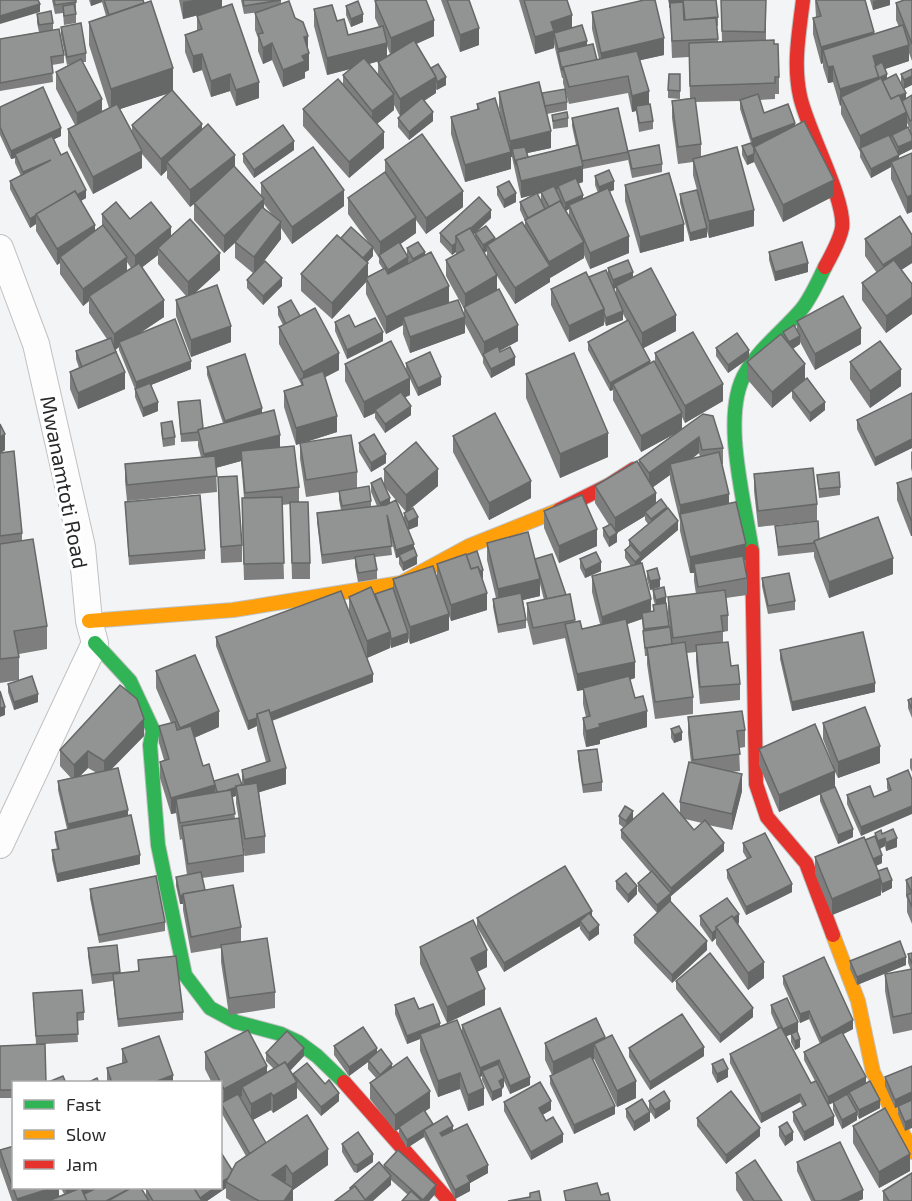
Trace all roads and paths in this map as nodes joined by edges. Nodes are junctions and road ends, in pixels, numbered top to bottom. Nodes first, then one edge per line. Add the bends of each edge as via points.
1 (803, 0) edge
2 (0, 248) edge
3 (647, 461) edge
4 (92, 632) junction
5 (0, 845) edge
6 (912, 1152) edge
7 (449, 1201) edge

1 - 6 street via 795,63 800,97 837,198 842,228 803,308 747,369 730,409 754,566 756,784 767,817 806,863 858,1002 873,1072
2 - 4 street, Mwanamtoti Road via 36,344 50,400 82,547
3 - 4 street via 609,485 469,546 401,583
4 - 5 street, Mwanamtoti Road
4 - 7 street via 130,681 153,729 150,745 158,845 185,975 193,990 228,1020 272,1031 299,1043 338,1076

